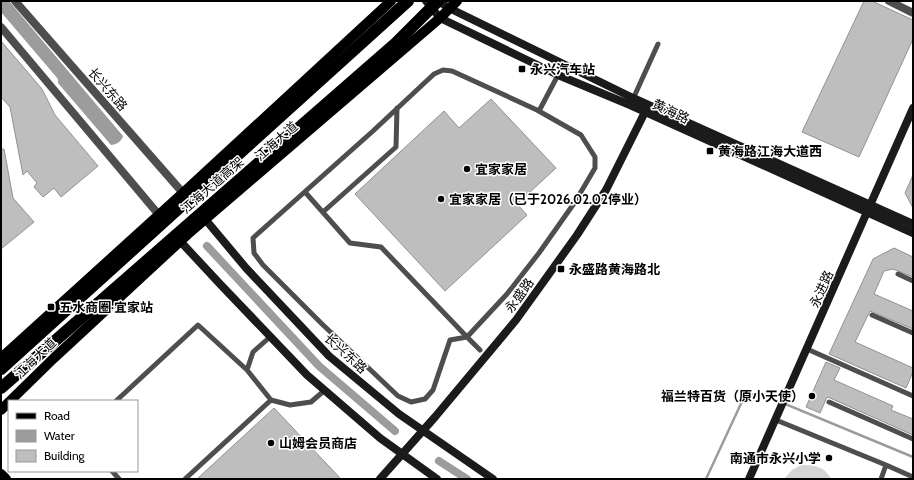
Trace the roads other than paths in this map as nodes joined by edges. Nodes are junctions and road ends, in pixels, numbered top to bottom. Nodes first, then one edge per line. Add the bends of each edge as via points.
1 (15, 1) edge
2 (391, 1) edge
3 (408, 1) edge
4 (426, 1) edge
5 (438, 1) edge
6 (889, 1) edge
7 (453, 4) edge
8 (913, 13) edge
9 (440, 18) junction
10 (1, 27) edge
11 (658, 44) dead end
12 (558, 75) junction
13 (632, 102) junction
14 (397, 108) junction
15 (913, 108) edge
16 (647, 109) junction
17 (539, 111) junction
18 (305, 192) junction
19 (183, 193) junction
20 (869, 209) junction
21 (323, 212) junction
22 (159, 215) junction
23 (205, 219) junction
24 (913, 224) edge
25 (913, 233) edge
26 (180, 242) junction
27 (898, 274) dead end
28 (913, 282) edge
29 (872, 315) dead end
30 (913, 333) edge
31 (270, 337) junction
32 (467, 337) junction
33 (807, 349) junction
34 (480, 350) dead end
35 (1, 358) edge
36 (1, 369) edge
37 (247, 370) junction
38 (1, 388) edge
39 (325, 390) junction
40 (913, 396) edge
41 (12, 400) edge
42 (117, 400) edge
43 (271, 400) junction
44 (829, 402) dead end
45 (777, 417) junction
46 (423, 430) junction
47 (913, 439) edge
48 (403, 455) junction
49 (886, 465) junction
50 (1, 474) edge
51 (913, 477) edge
52 (6, 479) edge
53 (185, 479) edge
54 (380, 479) edge
55 (437, 479) edge
56 (493, 479) edge
57 (749, 479) edge
58 (880, 479) edge

1 - 19 street, 长兴东路
2 - 19 main road, 江海大道
3 - 36 highway, 江海大道高架
4 - 9 street, 黄海路
5 - 7 street, 黄海路
5 - 38 highway, 江海大道高架 via 396,43
6 - 8 street
7 - 9 main road, 江海大道
7 - 13 street, 黄海路
9 - 12 street, 黄海路
9 - 23 main road, 江海大道
10 - 22 street
11 - 13 lane
12 - 13 street, 黄海路
12 - 17 lane
13 - 16 street, 黄海路
14 - 17 lane via 434,74 443,70 452,71
14 - 18 lane
14 - 21 lane via 396,147
15 - 20 street, 永进路
16 - 20 street, 黄海路
16 - 46 street, 永盛路 via 606,190 577,235 516,320
17 - 32 lane via 581,135 595,157 595,168 575,202 539,253 507,294
18 - 21 lane
18 - 32 lane via 253,238 254,253 292,296 398,396 411,402 425,399 433,390 450,340
19 - 22 main road, 江海大道
20 - 24 street, 黄海路
20 - 25 street, 黄海路
20 - 33 street, 永进路
21 - 32 lane via 350,243 381,247
22 - 35 main road, 江海大道
23 - 26 main road, 江海大道
23 - 46 street, 长兴东路 via 246,268 329,356
26 - 31 street
26 - 41 main road, 江海大道
27 - 28 lane
29 - 30 lane
31 - 37 lane via 254,352
31 - 39 street
32 - 34 lane
33 - 40 lane
33 - 45 street, 永进路
37 - 42 lane via 198,325
37 - 43 lane
39 - 43 lane via 311,402 290,405
39 - 48 street
43 - 53 lane
44 - 47 lane
45 - 49 lane
45 - 57 street, 永进路
46 - 48 street, 永盛路
46 - 56 street, 长兴东路
48 - 54 street, 永盛路
48 - 55 street
49 - 51 lane
49 - 58 lane
50 - 52 main road

